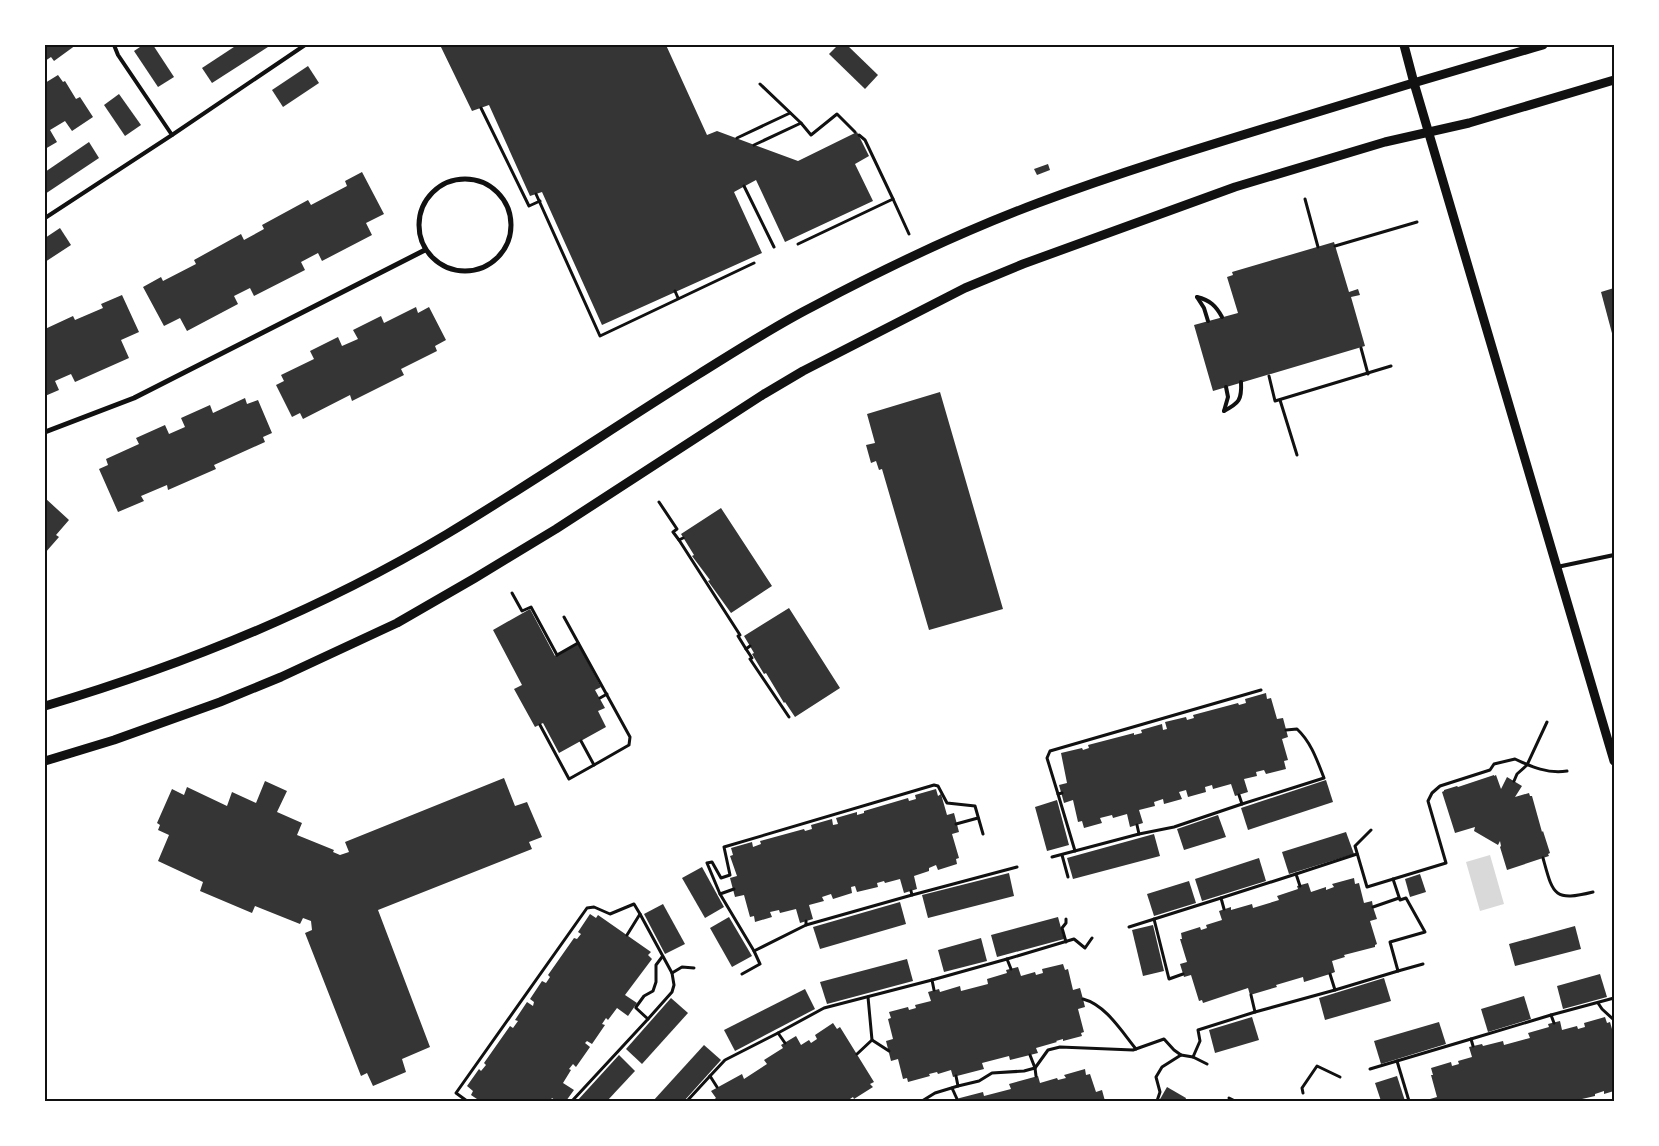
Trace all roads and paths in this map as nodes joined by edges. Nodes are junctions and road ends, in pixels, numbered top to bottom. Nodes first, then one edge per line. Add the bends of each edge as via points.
1 (114, 45) edge
2 (304, 45) edge
3 (1404, 45) edge
4 (1543, 45) edge
5 (1614, 80) edge
6 (1414, 83) junction
7 (760, 84) dead end
8 (481, 108) dead end
9 (790, 113) junction
10 (801, 123) junction
11 (855, 132) dead end
12 (1428, 132) junction
13 (172, 135) junction
14 (859, 135) dead end
15 (737, 138) dead end
16 (754, 145) dead end
17 (744, 186) dead end
18 (536, 194) dead end
19 (893, 199) junction
20 (1305, 199) dead end
21 (540, 201) junction
22 (45, 218) edge
23 (1417, 222) dead end
24 (909, 234) dead end
25 (798, 244) dead end
26 (1335, 246) dead end
27 (774, 247) dead end
28 (1318, 247) dead end
29 (425, 250) junction
30 (754, 263) dead end
31 (675, 291) dead end
32 (678, 298) junction
33 (1222, 317) dead end
34 (1208, 321) dead end
35 (1361, 348) dead end
36 (1391, 366) dead end
37 (1368, 374) junction
38 (1269, 376) dead end
39 (1241, 382) dead end
40 (1226, 387) dead end
41 (1280, 400) junction
42 (45, 432) edge
43 (1297, 455) dead end
44 (659, 502) dead end
45 (683, 538) dead end
46 (679, 540) junction
47 (1614, 555) edge
48 (1557, 567) junction
49 (512, 593) dead end
50 (564, 617) dead end
51 (578, 643) junction
52 (1261, 690) dead end
53 (606, 694) junction
54 (600, 698) dead end
55 (45, 706) edge
56 (790, 717) dead end
57 (1547, 722) dead end
58 (540, 725) dead end
59 (1286, 730) dead end
60 (581, 741) dead end
61 (45, 761) edge
62 (1614, 761) edge
63 (594, 765) junction
64 (1527, 765) junction
65 (1567, 771) dead end
66 (1514, 781) dead end
67 (1239, 795) dead end
68 (1242, 804) junction
69 (978, 818) junction
70 (956, 824) dead end
71 (1137, 825) dead end
72 (1371, 830) dead end
73 (983, 834) dead end
74 (1139, 834) junction
75 (1075, 851) junction
76 (1357, 854) junction
77 (1062, 855) junction
78 (1052, 857) dead end
79 (1543, 858) dead end
80 (1017, 867) dead end
81 (1296, 874) junction
82 (1068, 878) dead end
83 (1393, 880) junction
84 (1300, 886) dead end
85 (734, 890) dead end
86 (1593, 892) dead end
87 (720, 894) junction
88 (1221, 898) junction
89 (1399, 898) junction
90 (1374, 907) dead end
91 (1224, 909) dead end
92 (640, 914) junction
93 (1066, 919) dead end
94 (1154, 919) junction
95 (1128, 927) dead end
96 (627, 935) dead end
97 (1092, 938) dead end
98 (1066, 942) junction
99 (754, 951) junction
100 (662, 957) junction
101 (1007, 959) junction
102 (1423, 964) dead end
103 (694, 968) dead end
104 (1010, 969) dead end
105 (1398, 971) junction
106 (672, 973) junction
107 (742, 974) dead end
108 (1183, 974) dead end
109 (1330, 974) dead end
110 (932, 980) junction
111 (934, 990) dead end
112 (1335, 990) junction
113 (1251, 995) dead end
114 (868, 997) junction
115 (1614, 998) edge
116 (1083, 999) dead end
117 (1598, 1002) junction
118 (1255, 1012) junction
119 (1551, 1016) junction
120 (648, 1019) junction
121 (1614, 1020) edge
122 (1554, 1022) dead end
123 (778, 1033) junction
124 (1471, 1039) junction
125 (872, 1040) junction
126 (785, 1043) dead end
127 (1474, 1046) dead end
128 (1136, 1049) junction
129 (889, 1051) dead end
130 (856, 1054) dead end
131 (1030, 1055) dead end
132 (1181, 1055) junction
133 (1193, 1057) junction
134 (1397, 1061) junction
135 (1207, 1064) dead end
136 (1035, 1068) junction
137 (1370, 1069) dead end
138 (710, 1076) junction
139 (956, 1076) dead end
140 (1036, 1076) dead end
141 (1340, 1077) dead end
142 (958, 1086) junction
143 (717, 1087) dead end
144 (952, 1088) junction
145 (1303, 1093) dead end
146 (1229, 1098) dead end
147 (957, 1099) dead end
148 (570, 1100) edge
149 (467, 1101) edge
150 (687, 1101) edge
151 (922, 1101) edge
152 (1157, 1101) edge
153 (1235, 1101) edge
154 (1408, 1101) edge

1 - 13 lane
2 - 13 lane
3 - 6 street
4 - 6 street
5 - 12 street
6 - 12 street
6 - 55 street via 1128,170 946,241 809,308 443,536 354,585 174,664
7 - 9 path
8 - 21 path via 529,206
9 - 10 path
9 - 15 path
10 - 11 path via 812,135 837,114
10 - 16 path
12 - 48 street
12 - 61 street via 1235,187 965,288 764,394 556,529 397,623 220,702
13 - 22 lane
14 - 19 path via 865,140
17 - 27 path
18 - 21 path
19 - 24 path
19 - 25 path
20 - 28 path
21 - 32 path via 600,336
23 - 26 path
29 - 29 street via 442,265 455,270 484,267 496,259 510,234 506,205 497,192 469,178 438,186 420,212 419,228
29 - 42 street via 134,398
30 - 32 path
31 - 32 path
33 - 34 lane via 1206,299 1197,297
35 - 37 path
36 - 37 path
37 - 41 path
38 - 41 path via 1275,401
39 - 40 lane via 1242,396 1224,411 1228,397
41 - 43 path
44 - 46 path via 677,529 673,532
45 - 46 path
46 - 56 path via 748,648 750,659
47 - 48 lane
48 - 62 street
49 - 51 path via 522,611 531,607 557,655
50 - 51 path
51 - 53 path
52 - 75 path via 1050,751 1047,758
53 - 54 path
53 - 63 path via 630,737 629,745
57 - 64 path
58 - 63 path via 568,779
59 - 68 path via 1297,729 1303,735 1324,778
60 - 63 path
64 - 65 path via 1556,773
64 - 66 path
64 - 83 path via 1515,759 1503,760 1490,770 1440,786 1428,801 1446,863
67 - 68 path
68 - 74 path
69 - 70 path
69 - 73 path
69 - 87 path via 975,806 947,803 934,784 724,847 730,875 721,878 712,862 707,863
71 - 74 path
72 - 76 path via 1355,846
74 - 75 path
75 - 77 path
76 - 81 path
76 - 83 path via 1367,888
77 - 78 path
77 - 82 path
79 - 86 path via 1550,885 1560,895 1572,898
80 - 99 path via 806,923
81 - 84 path
81 - 88 path
83 - 89 path
85 - 87 path
87 - 99 path
88 - 91 path
88 - 94 path
89 - 90 path
89 - 105 path via 1406,898 1425,932 1390,942
92 - 96 path
92 - 100 path
92 - 149 path via 634,904 610,914 594,907 587,908 456,1093
93 - 98 path via 1062,928
94 - 95 path
94 - 108 path via 1169,979
97 - 98 path via 1085,948 1074,939
98 - 101 path
99 - 107 path via 760,964
100 - 106 path
100 - 120 path via 656,965 653,991 644,996 636,1007
101 - 104 path
101 - 110 path
102 - 105 path
103 - 106 path via 682,968
105 - 112 path
106 - 120 path via 672,992
109 - 112 path
110 - 111 path
110 - 114 path
112 - 118 path
113 - 118 path
114 - 123 path via 824,1008
114 - 125 path
115 - 117 path
116 - 128 path via 1094,1002
117 - 119 path
117 - 121 path
118 - 133 path via 1198,1030 1200,1041
119 - 122 path
119 - 124 path
120 - 148 path
123 - 126 path
123 - 138 path via 725,1060
124 - 127 path
124 - 134 path
125 - 129 path
125 - 130 path
128 - 132 path via 1164,1039
128 - 136 path via 1060,1047 1048,1050
131 - 136 path
132 - 133 path
132 - 152 path via 1162,1067 1156,1077 1160,1092
133 - 135 path
134 - 137 path
134 - 154 path
136 - 140 path
136 - 142 path via 992,1073 979,1081
138 - 143 path
138 - 150 path
139 - 142 path
141 - 145 path via 1317,1066 1302,1088
142 - 144 path
144 - 147 path
144 - 151 path
146 - 153 path

